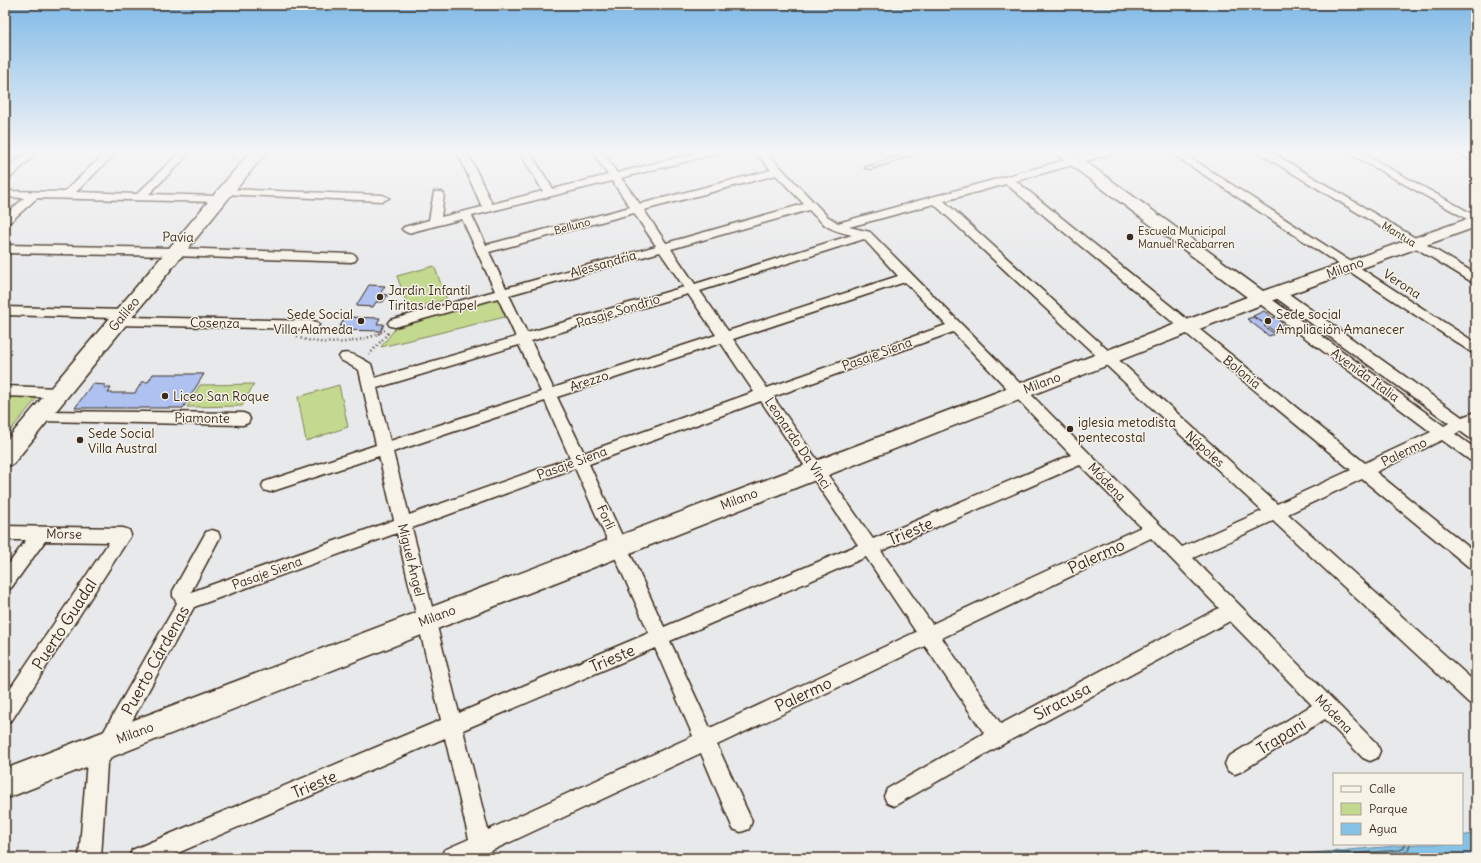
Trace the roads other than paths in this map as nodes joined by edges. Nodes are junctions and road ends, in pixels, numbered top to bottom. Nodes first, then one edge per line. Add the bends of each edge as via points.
1 (71, 191) edge
2 (146, 191) edge
3 (225, 191) edge
4 (481, 191) edge
5 (557, 191) edge
6 (626, 191) edge
7 (703, 191) edge
8 (797, 191) edge
9 (967, 191) edge
10 (1022, 191) edge
11 (1129, 191) edge
12 (1235, 191) edge
13 (1328, 191) edge
14 (1422, 191) edge
15 (550, 193) joint
16 (5, 194) edge
17 (438, 194) dead end
18 (34, 195) junction
19 (67, 195) junction
20 (222, 195) junction
21 (140, 197) junction
22 (383, 198) dead end
23 (936, 200) junction
24 (811, 206) junction
25 (637, 208) junction
26 (489, 209) junction
27 (466, 215) junction
28 (5, 221) edge
29 (1476, 221) edge
30 (434, 223) junction
31 (837, 228) junction
32 (408, 229) dead end
33 (866, 235) junction
34 (1415, 243) junction
35 (664, 248) junction
36 (5, 249) edge
37 (482, 250) junction
38 (175, 252) junction
39 (351, 258) dead end
40 (1350, 266) junction
41 (907, 277) junction
42 (1476, 279) edge
43 (692, 289) junction
44 (502, 292) junction
45 (1269, 295) junction
46 (5, 311) edge
47 (121, 317) junction
48 (395, 323) road end
49 (312, 325) dead end
50 (955, 326) junction
51 (1187, 327) junction
52 (725, 337) junction
53 (524, 339) junction
54 (1476, 349) edge
55 (1106, 358) junction
56 (352, 360) road end
57 (368, 385) junction
58 (5, 391) edge
59 (1019, 391) junction
60 (59, 393) junction
61 (549, 394) junction
62 (764, 394) junction
63 (40, 416) junction
64 (1476, 417) edge
65 (243, 419) dead end
66 (1462, 424) junction
67 (1444, 433) junction
68 (1476, 435) edge
69 (384, 448) junction
70 (1476, 456) edge
71 (1083, 457) junction
72 (5, 458) edge
73 (580, 460) junction
74 (816, 470) junction
75 (1364, 471) junction
76 (270, 486) dead end
77 (1274, 512) junction
78 (403, 524) junction
79 (1153, 529) junction
80 (5, 533) edge
81 (40, 534) junction
82 (123, 535) joint
83 (212, 537) dead end
84 (619, 546) junction
85 (869, 548) junction
86 (1180, 556) junction
87 (1476, 563) edge
88 (5, 583) edge
89 (188, 601) junction
90 (1233, 610) junction
91 (426, 621) junction
92 (929, 635) junction
93 (660, 637) junction
94 (1476, 696) edge
95 (1327, 707) junction
96 (5, 713) edge
97 (452, 725) junction
98 (998, 736) junction
99 (706, 740) junction
100 (110, 743) junction
101 (1370, 751) dead end
102 (1235, 764) dead end
103 (6, 784) edge
104 (894, 796) dead end
105 (741, 820) dead end
106 (482, 844) junction
107 (90, 858) edge
108 (140, 858) edge
109 (452, 858) edge

1 - 19 street
2 - 21 street
3 - 20 street, Galileo
4 - 26 street
5 - 15 street
6 - 25 street, Leonardo Da Vinci
7 - 25 street, Belluno
8 - 24 street
9 - 23 street
10 - 51 street, Bolonia
11 - 45 street, Avenida Italia
12 - 40 street, Verona
13 - 34 street, Mantua
14 - 29 street
15 - 26 street
16 - 18 street
17 - 30 street
18 - 19 street
18 - 28 street
19 - 21 street
20 - 21 street
20 - 22 street
20 - 38 street, Galileo
23 - 31 street
23 - 55 street, Nápoles
24 - 31 street
24 - 35 street, Alessandría
25 - 35 street, Leonardo Da Vinci
25 - 37 street, Belluno
26 - 27 street
27 - 30 street
27 - 37 street, Forli
29 - 34 street, Milano
30 - 32 street
31 - 33 street
33 - 41 street, Módena
33 - 43 street, Pasaje Sondrio
34 - 40 street, Milano
34 - 42 street, Mantua
35 - 43 street, Leonardo Da Vinci
35 - 44 street, Alessandría
36 - 38 street, Pavia
37 - 44 street, Forli
38 - 39 street, Pavia
38 - 47 street, Galileo
40 - 45 street, Milano
40 - 54 street, Verona
41 - 50 street, Módena
41 - 52 street, Arezzo
43 - 52 street, Leonardo Da Vinci
43 - 53 street, Pasaje Sondrio
44 - 48 street, Alessandría
44 - 53 street, Forli
45 - 51 street, Milano
45 - 66 street, Avenida Italia
45 - 67 street, Avenida Italia
46 - 47 street, Cosenza
47 - 49 street, Cosenza
47 - 60 street, Galileo
50 - 59 street, Módena
50 - 62 street, Pasaje Siena
51 - 55 street, Milano
51 - 75 street, Bolonia
52 - 61 street, Arezzo
52 - 62 street, Leonardo Da Vinci
53 - 57 street, Pasaje Sondrio
53 - 61 street, Forli
55 - 59 street, Milano
55 - 77 street, Nápoles
56 - 57 street, Miguel Ángel via 366,367
57 - 69 street, Miguel Ángel
58 - 60 street
59 - 71 street, Módena
59 - 74 street, Milano
60 - 63 street, Galileo
61 - 69 street, Arezzo
61 - 73 street, Forli
62 - 73 street, Pasaje Siena
62 - 74 street, Leonardo Da Vinci
63 - 65 street, Piamonte
63 - 72 street, Galileo
64 - 66 street, Palermo
66 - 67 street, Palermo
66 - 68 street, Avenida Italia
67 - 70 street, Avenida Italia
67 - 75 street, Palermo
69 - 76 street, Arezzo
69 - 78 street, Miguel Ángel
71 - 79 street, Módena
71 - 85 street, Trieste
73 - 78 street, Pasaje Siena
73 - 84 street, Forli
74 - 84 street, Milano
74 - 85 street, Leonardo Da Vinci
75 - 77 street, Palermo
75 - 87 street, Bolonia
77 - 86 street, Palermo
77 - 94 street, Nápoles
78 - 89 street, Pasaje Siena
78 - 91 street, Miguel Ángel
79 - 86 street, Módena
79 - 92 street, Palermo
80 - 81 street, Morse
81 - 82 street, Morse
81 - 88 street
82 - 96 street, Puerto Guadal
83 - 89 street, Puerto Cárdenas via 182,591 182,596
84 - 91 street, Milano
84 - 93 street, Forli
85 - 92 street, Leonardo Da Vinci
85 - 93 street, Trieste
86 - 90 street, Módena
89 - 100 street, Puerto Cárdenas
90 - 95 street, Módena
90 - 98 street, Siracusa
91 - 97 street, Miguel Ángel
91 - 100 street, Milano
92 - 98 street, Leonardo Da Vinci
92 - 99 street, Palermo
93 - 97 street, Trieste
93 - 99 street, Forli
95 - 101 street, Módena
95 - 102 street, Trapani
97 - 106 street, Miguel Ángel
97 - 108 street, Trieste
98 - 104 street, Siracusa
99 - 105 street, Forli
99 - 106 street, Palermo
100 - 103 street, Milano
100 - 107 street, Puerto Cárdenas via 97,761
106 - 109 street, Palermo

